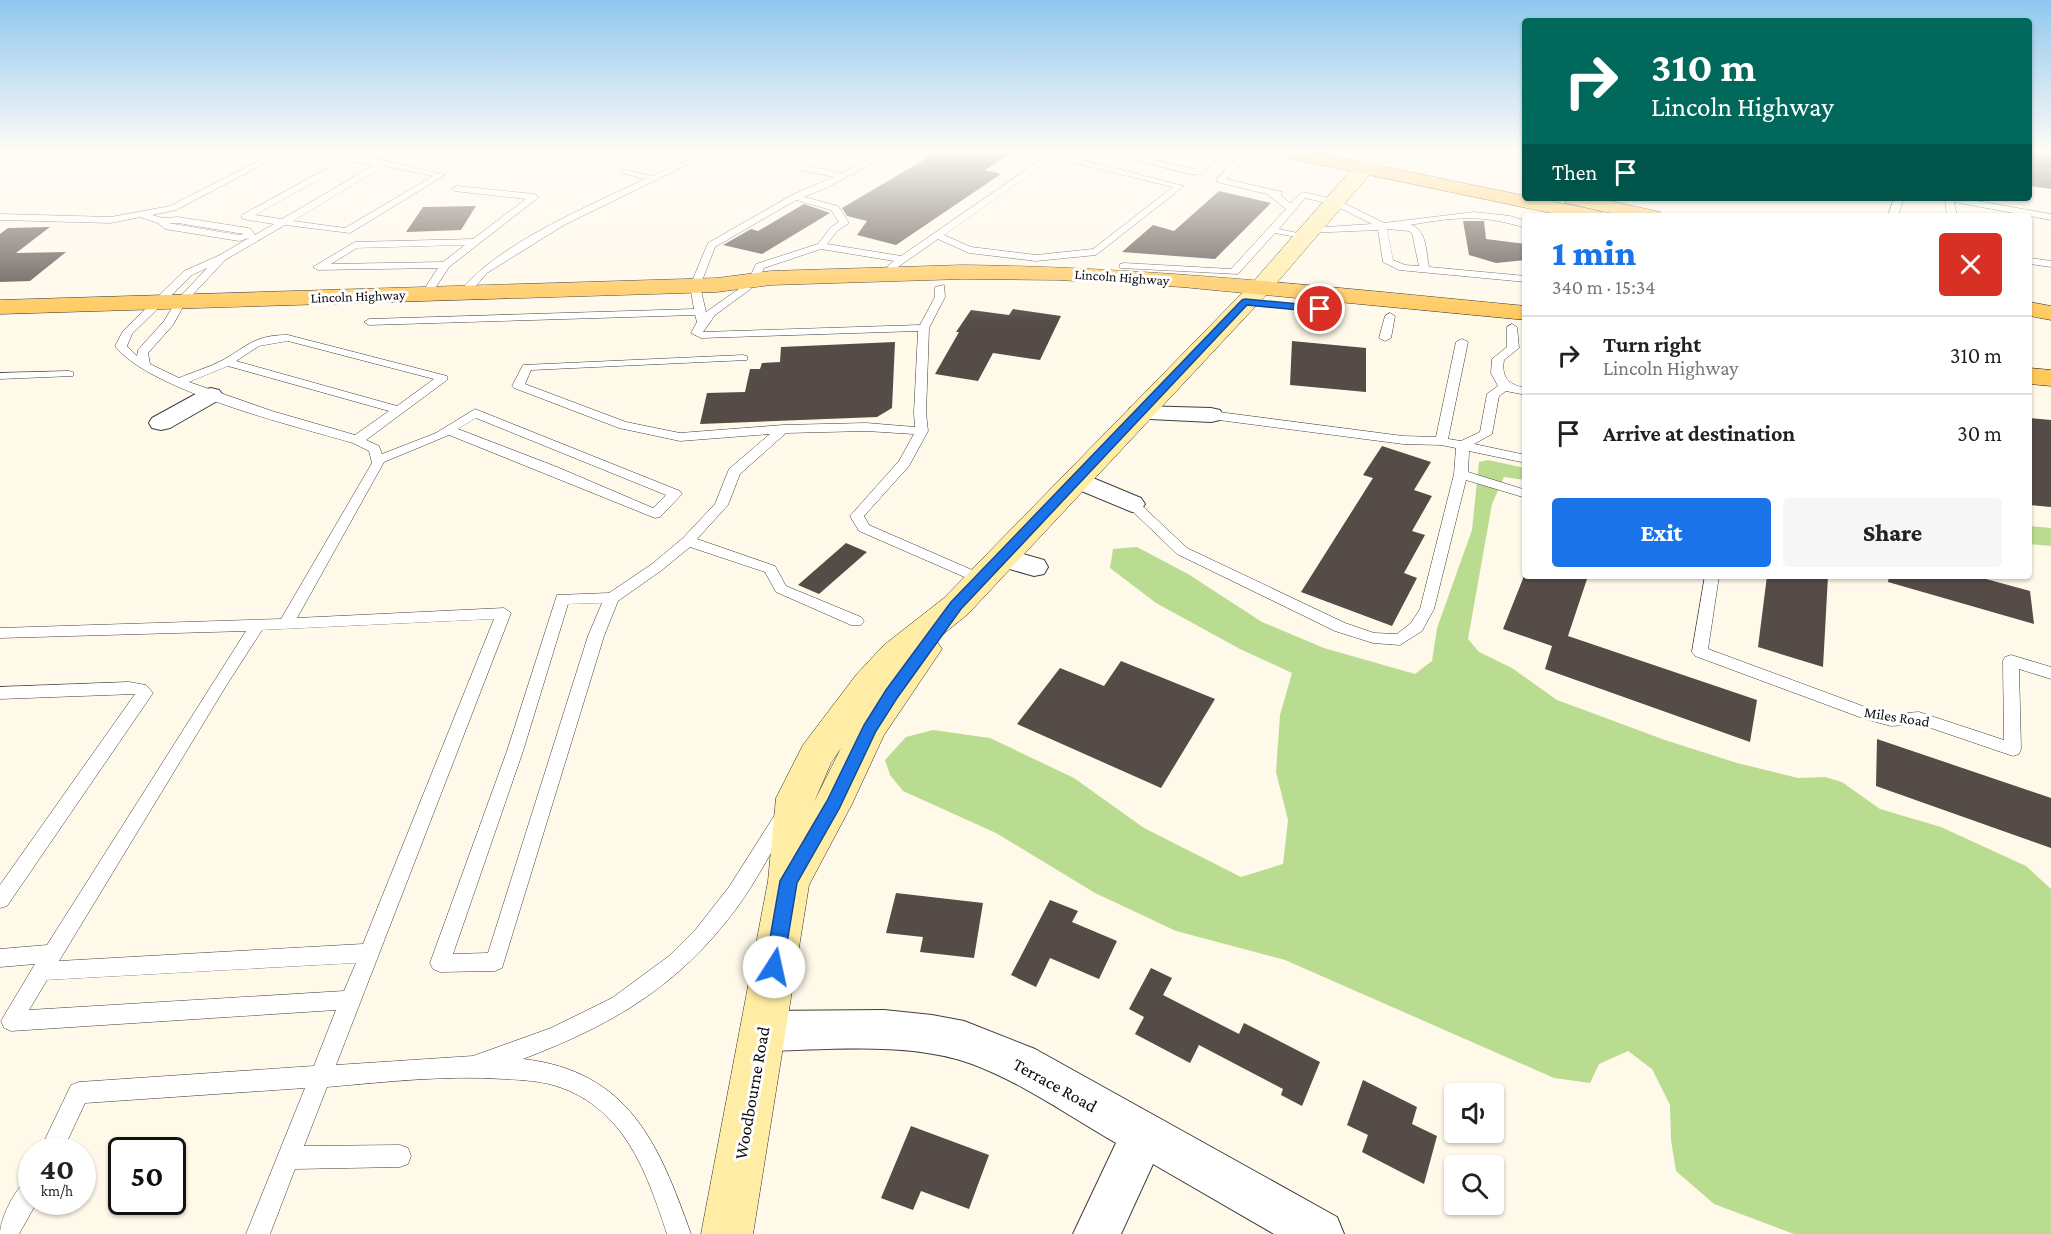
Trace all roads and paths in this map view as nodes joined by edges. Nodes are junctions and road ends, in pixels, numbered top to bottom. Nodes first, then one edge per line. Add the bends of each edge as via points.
1 (1291, 208) edge
2 (166, 209) edge
3 (260, 209) edge
4 (307, 209) edge
5 (385, 209) edge
6 (519, 209) edge
7 (591, 209) edge
8 (775, 209) edge
9 (835, 209) edge
10 (974, 209) edge
11 (1151, 209) edge
12 (1329, 209) edge
13 (1348, 209) edge
14 (1565, 209) edge
15 (1617, 209) edge
16 (2005, 209) edge
17 (1582, 213) edge
18 (1638, 213) edge
19 (2029, 213) edge
20 (140, 214) junction
21 (2032, 214) edge
22 (0, 217) edge
23 (2051, 217) edge
24 (282, 223) junction
25 (1522, 223) edge
26 (1382, 226) junction
27 (1272, 230) junction
28 (1307, 234) junction
29 (261, 235) junction
30 (936, 235) junction
31 (476, 242) junction
32 (821, 246) junction
33 (224, 256) junction
34 (2032, 261) edge
35 (2051, 264) edge
36 (444, 265) junction
37 (896, 266) junction
38 (1124, 266) dead end
39 (1425, 270) junction
40 (1189, 276) junction
41 (1522, 279) edge
42 (750, 284) junction
43 (706, 286) junction
44 (940, 287) junction
45 (2032, 288) edge
46 (2051, 291) edge
47 (464, 293) junction
48 (426, 294) junction
49 (1252, 295) junction
50 (169, 302) junction
51 (0, 307) edge
52 (2032, 309) edge
53 (2051, 313) edge
54 (701, 316) junction
55 (369, 322) dead end
56 (1521, 323) edge
57 (924, 327) junction
58 (1462, 342) dead end
59 (2032, 355) edge
60 (2051, 355) edge
61 (743, 358) dead end
62 (228, 362) junction
63 (144, 364) junction
64 (69, 374) dead end
65 (0, 376) edge
66 (2032, 376) edge
67 (2051, 378) edge
68 (178, 382) junction
69 (1504, 387) junction
70 (1522, 391) edge
71 (211, 395) junction
72 (399, 410) junction
73 (1139, 413) junction
74 (1211, 415) joint
75 (161, 423) dead end
76 (783, 429) junction
77 (448, 430) junction
78 (922, 431) junction
79 (357, 440) junction
80 (1441, 441) junction
81 (1463, 444) junction
82 (1522, 458) edge
83 (378, 460) junction
84 (1461, 474) junction
85 (1076, 479) junction
86 (1522, 493) edge
87 (1132, 504) joint
88 (688, 541) junction
89 (1002, 557) junction
90 (1034, 567) dead end
91 (981, 579) junction
92 (1712, 579) edge
93 (612, 598) junction
94 (956, 606) junction
95 (856, 621) dead end
96 (286, 624) junction
97 (258, 625) junction
98 (0, 633) edge
99 (2051, 673) edge
100 (0, 693) edge
101 (795, 798) junction
102 (789, 881) junction
103 (0, 900) edge
104 (369, 953) junction
105 (53, 954) junction
106 (0, 958) edge
107 (42, 970) junction
108 (350, 1000) junction
109 (5, 1022) edge
110 (763, 1031) junction
111 (472, 1066) junction
112 (320, 1077) junction
113 (1143, 1135) junction
114 (57, 1137) edge
115 (400, 1156) dead end
116 (288, 1158) junction
117 (18, 1213) edge
118 (6, 1234) edge
119 (258, 1234) edge
120 (679, 1234) edge
121 (727, 1234) edge
122 (1097, 1234) edge
123 (1320, 1234) edge

1 - 27 lane
2 - 20 lane
3 - 24 lane via 245,217
4 - 24 lane
5 - 24 lane via 347,231
6 - 31 lane
7 - 47 lane via 483,271
8 - 43 lane via 711,245
9 - 32 lane via 844,223
10 - 30 lane
11 - 30 lane via 1096,252 1036,258 969,250
12 - 28 main road, Woodbourne Road
13 - 26 lane
14 - 17 main road
15 - 18 main road
16 - 19 lane
20 - 22 lane via 111,220
20 - 29 lane via 162,221 165,226 239,238
21 - 23 lane
24 - 29 lane
25 - 26 lane via 1468,214
26 - 28 lane
26 - 39 lane via 1388,262
26 - 39 lane via 1418,232
27 - 28 lane
27 - 40 lane via 1234,272
28 - 49 main road, Woodbourne Road
29 - 33 lane
30 - 37 lane
31 - 36 lane
31 - 36 lane via 355,245 318,267
32 - 37 lane
32 - 42 lane via 760,266
33 - 50 lane
33 - 50 lane via 188,273
34 - 35 lane
36 - 48 lane
37 - 40 main road, Lincoln Highway
37 - 42 main road, Lincoln Highway
38 - 40 lane
39 - 41 lane
40 - 49 main road, Lincoln Highway
42 - 43 main road, Lincoln Highway
42 - 44 main road, Lincoln Highway via 769,290
42 - 54 lane
43 - 47 main road, Lincoln Highway
43 - 54 lane
44 - 49 main road, Lincoln Highway
44 - 57 lane via 940,297
45 - 46 main road
47 - 48 main road, Lincoln Highway
48 - 50 main road, Lincoln Highway
49 - 56 main road, Lincoln Highway
49 - 56 main road, Lincoln Highway via 1387,327
49 - 73 main road, Woodbourne Road
50 - 51 main road, Lincoln Highway
50 - 63 lane via 169,323 142,352
50 - 63 lane via 127,333 121,346 128,356
52 - 53 main road
54 - 55 lane
54 - 57 lane via 697,333 702,335
56 - 69 lane via 1513,348 1498,359 1497,378
57 - 78 lane
58 - 80 lane
59 - 60 main road
61 - 76 lane via 527,367 518,386 623,425 680,437
62 - 68 lane
62 - 72 lane
62 - 72 lane via 259,341 288,338 443,378
63 - 68 lane
64 - 65 lane
66 - 67 main road
68 - 71 lane
69 - 70 lane
69 - 81 lane via 1492,394 1486,434
71 - 75 street
71 - 79 lane
72 - 79 lane
73 - 74 street
73 - 85 main road, Woodbourne Road
74 - 80 lane via 1403,440
76 - 78 lane via 866,427
76 - 88 lane via 734,472 721,506
77 - 77 lane via 655,514 675,494 475,413
77 - 83 lane
78 - 91 lane via 904,463 857,516 864,528
79 - 83 lane via 375,449
80 - 81 lane
81 - 82 lane
81 - 84 lane
83 - 96 lane
84 - 86 lane
84 - 87 lane via 1427,609 1417,627 1400,640 1373,638 1340,627 1263,592 1182,550
85 - 87 street
85 - 89 main road, Woodbourne Road
88 - 93 lane
88 - 95 lane via 770,569 781,589
89 - 90 street
89 - 91 main road, Woodbourne Road
91 - 94 main road, Woodbourne Road
92 - 99 lane, Miles Road via 1700,652 1865,713 1891,720 1919,718 2013,749 2011,661
93 - 93 lane via 562,599 440,963 495,962 589,658
94 - 101 main road, Woodbourne Road via 896,654 868,684 816,755
94 - 102 main road, Woodbourne Road via 869,729 833,804
96 - 97 lane
96 - 104 lane via 504,613
97 - 98 lane
97 - 105 lane
100 - 103 lane via 129,688 145,693
101 - 102 main road, Woodbourne Road
101 - 111 lane via 730,901 677,961 648,986 612,1011 573,1029 533,1047
102 - 110 main road, Woodbourne Road
104 - 107 lane
104 - 108 lane
105 - 106 lane
105 - 107 lane
107 - 109 lane
108 - 109 lane
108 - 112 lane
110 - 113 street, Terrace Road via 888,1030 958,1040 1020,1064
110 - 121 main road, Woodbourne Road
111 - 112 lane
111 - 120 lane via 567,1078 614,1107 647,1151
112 - 114 lane via 79,1093
112 - 116 lane
113 - 122 street
113 - 123 street, Terrace Road
115 - 116 lane
116 - 119 lane
117 - 118 lane

